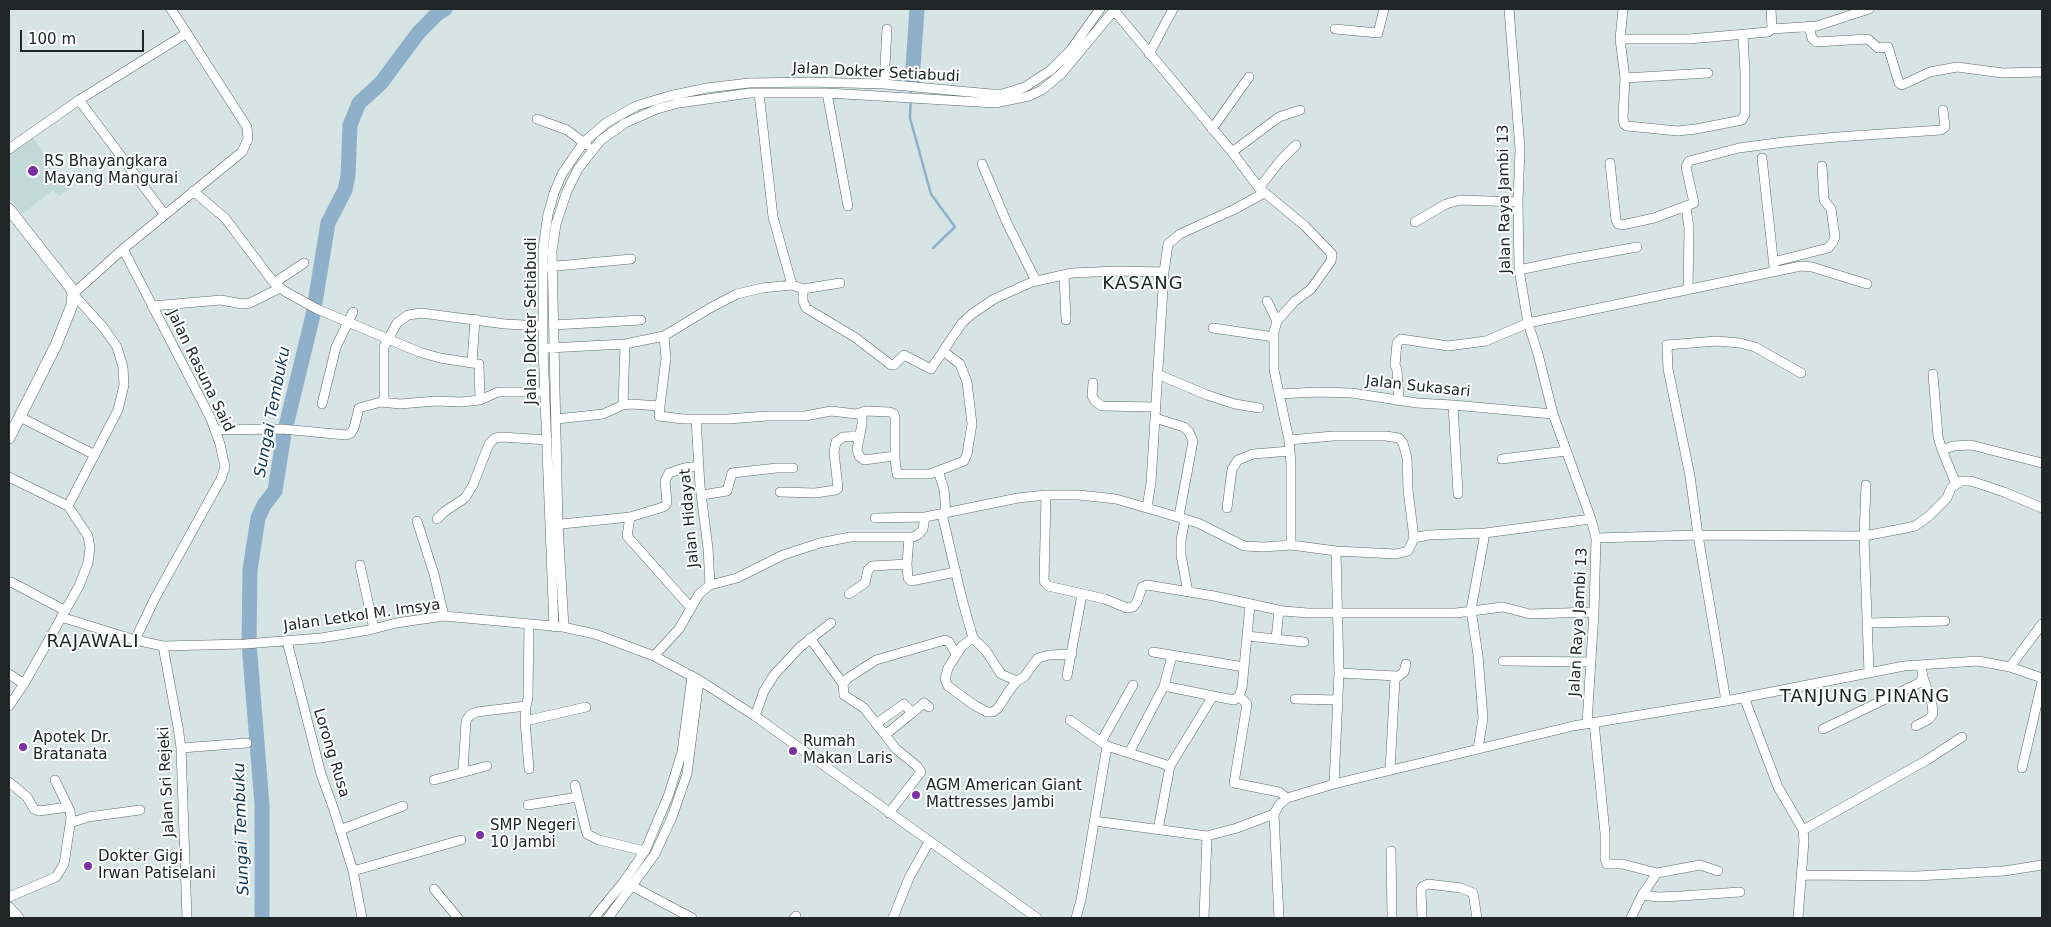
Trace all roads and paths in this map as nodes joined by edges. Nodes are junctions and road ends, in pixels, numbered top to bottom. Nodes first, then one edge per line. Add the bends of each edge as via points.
1 (170, 9) edge
2 (1100, 9) edge
3 (1114, 9) edge
4 (1173, 9) edge
5 (1384, 9) edge
6 (1509, 9) edge
7 (1623, 9) edge
8 (1772, 9) edge
9 (1869, 9) edge
10 (1809, 26) junction
11 (1335, 29) dead end
12 (1772, 29) junction
13 (887, 30) dead end
14 (187, 33) junction
15 (1743, 35) junction
16 (1620, 39) junction
17 (1150, 54) junction
18 (1066, 62) junction
19 (2042, 72) edge
20 (1708, 73) dead end
21 (1249, 77) dead end
22 (1625, 78) junction
23 (884, 84) junction
24 (759, 93) junction
25 (827, 93) junction
26 (1004, 98) junction
27 (79, 100) junction
28 (1300, 110) dead end
29 (1943, 110) dead end
30 (537, 120) dead end
31 (1212, 128) junction
32 (584, 142) junction
33 (1296, 145) dead end
34 (9, 149) edge
35 (592, 150) junction
36 (1232, 152) junction
37 (1762, 158) dead end
38 (1610, 163) dead end
39 (982, 164) dead end
40 (1822, 166) dead end
41 (1262, 190) junction
42 (193, 191) junction
43 (1518, 202) junction
44 (848, 206) dead end
45 (1686, 206) junction
46 (9, 209) edge
47 (165, 215) junction
48 (1416, 222) dead end
49 (1637, 247) dead end
50 (123, 249) junction
51 (630, 259) dead end
52 (304, 263) dead end
53 (548, 267) junction
54 (1774, 267) junction
55 (1519, 270) junction
56 (1164, 272) junction
57 (1064, 275) junction
58 (1036, 281) junction
59 (840, 283) dead end
60 (1867, 284) dead end
61 (277, 285) junction
62 (792, 285) junction
63 (803, 289) junction
64 (1688, 290) junction
65 (74, 294) junction
66 (1267, 301) dead end
67 (152, 306) junction
68 (352, 312) dead end
69 (475, 320) junction
70 (641, 320) dead end
71 (1066, 320) dead end
72 (1278, 321) junction
73 (347, 322) junction
74 (1528, 323) junction
75 (553, 324) junction
76 (543, 326) junction
77 (1213, 328) dead end
78 (664, 336) junction
79 (1274, 337) junction
80 (387, 340) junction
81 (625, 344) junction
82 (543, 348) junction
83 (554, 348) junction
84 (943, 351) junction
85 (472, 363) junction
86 (1801, 373) dead end
87 (1157, 374) junction
88 (1933, 374) dead end
89 (1093, 383) dead end
90 (545, 392) junction
91 (1280, 394) junction
92 (480, 400) junction
93 (384, 401) junction
94 (1399, 401) junction
95 (322, 404) dead end
96 (623, 405) junction
97 (1452, 405) junction
98 (660, 406) junction
99 (1156, 407) junction
100 (1259, 408) dead end
101 (862, 412) junction
102 (1553, 414) junction
103 (20, 417) junction
104 (1155, 418) junction
105 (696, 419) junction
106 (556, 420) junction
107 (215, 430) junction
108 (860, 436) junction
109 (9, 438) edge
110 (547, 440) junction
111 (1289, 440) junction
112 (1942, 450) junction
113 (1566, 451) junction
114 (1290, 452) junction
115 (96, 455) junction
116 (895, 456) junction
117 (1502, 460) dead end
118 (2042, 463) edge
119 (699, 466) junction
120 (793, 468) dead end
121 (938, 471) junction
122 (9, 477) edge
123 (1956, 484) junction
124 (1866, 486) dead end
125 (780, 492) dead end
126 (1458, 494) dead end
127 (702, 495) junction
128 (1046, 495) junction
129 (68, 506) junction
130 (1147, 506) junction
131 (1227, 508) dead end
132 (2042, 508) edge
133 (944, 514) junction
134 (630, 517) junction
135 (925, 517) junction
136 (875, 518) dead end
137 (1182, 518) junction
138 (437, 519) dead end
139 (1591, 519) junction
140 (417, 521) dead end
141 (553, 525) junction
142 (1486, 533) junction
143 (1698, 536) junction
144 (1864, 536) junction
145 (909, 537) junction
146 (1414, 538) junction
147 (1596, 538) junction
148 (1290, 545) junction
149 (1336, 552) junction
150 (907, 564) junction
151 (360, 565) dead end
152 (956, 572) junction
153 (12, 582) dead end
154 (710, 585) junction
155 (1188, 592) junction
156 (849, 594) dead end
157 (1082, 594) junction
158 (1250, 605) junction
159 (691, 608) junction
160 (1279, 610) junction
161 (1471, 610) junction
162 (1337, 612) junction
163 (1594, 612) junction
164 (62, 614) junction
165 (444, 616) junction
166 (1945, 621) dead end
167 (831, 623) dead end
168 (1868, 623) junction
169 (529, 624) junction
170 (2042, 624) edge
171 (559, 627) junction
172 (374, 629) junction
173 (1247, 636) junction
174 (810, 638) junction
175 (973, 638) junction
176 (1276, 639) junction
177 (134, 640) junction
178 (287, 641) junction
179 (1304, 642) dead end
180 (163, 646) junction
181 (1153, 652) dead end
182 (956, 654) junction
183 (1072, 654) junction
184 (654, 656) junction
185 (1172, 656) junction
186 (1503, 661) dead end
187 (1591, 662) junction
188 (1406, 664) dead end
189 (1921, 665) junction
190 (2010, 667) junction
191 (1244, 668) junction
192 (1339, 672) junction
193 (1869, 673) junction
194 (9, 674) edge
195 (1067, 676) dead end
196 (1397, 676) junction
197 (1923, 677) junction
198 (695, 678) junction
199 (2042, 678) edge
200 (1017, 681) junction
201 (2042, 682) edge
202 (24, 684) junction
203 (843, 684) junction
204 (1133, 685) dead end
205 (1164, 686) junction
206 (1213, 696) junction
207 (1239, 696) junction
208 (1744, 697) junction
209 (1294, 699) dead end
210 (1338, 700) junction
211 (1726, 701) junction
212 (9, 706) edge
213 (526, 706) junction
214 (586, 707) dead end
215 (929, 707) dead end
216 (912, 713) junction
217 (755, 716) junction
218 (1070, 720) dead end
219 (525, 721) junction
220 (1591, 722) junction
221 (876, 724) junction
222 (1916, 726) dead end
223 (1823, 729) dead end
224 (885, 735) junction
225 (1962, 737) dead end
226 (247, 743) dead end
227 (1104, 744) junction
228 (180, 748) junction
229 (1478, 749) junction
230 (686, 752) junction
231 (1130, 753) junction
232 (487, 766) dead end
233 (1170, 766) junction
234 (2022, 768) dead end
235 (530, 769) dead end
236 (1390, 770) junction
237 (463, 772) junction
238 (55, 780) dead end
239 (434, 780) dead end
240 (9, 782) edge
241 (575, 784) dead end
242 (1334, 784) junction
243 (578, 797) junction
244 (1287, 798) junction
245 (528, 805) dead end
246 (403, 806) dead end
247 (68, 807) junction
248 (140, 810) dead end
249 (889, 813) junction
250 (661, 814) junction
251 (1274, 814) junction
252 (672, 817) junction
253 (1094, 821) junction
254 (70, 824) junction
255 (340, 830) junction
256 (1158, 830) junction
257 (1803, 830) junction
258 (1207, 836) junction
259 (461, 840) dead end
260 (929, 842) junction
261 (1390, 851) dead end
262 (645, 852) junction
263 (2042, 865) edge
264 (353, 871) junction
265 (1718, 871) dead end
266 (1657, 873) junction
267 (1802, 875) junction
268 (632, 886) junction
269 (434, 889) dead end
270 (1740, 892) dead end
271 (1642, 894) junction
272 (9, 897) edge
273 (9, 908) edge
274 (18, 918) edge
275 (187, 918) edge
276 (362, 918) edge
277 (458, 918) edge
278 (594, 918) edge
279 (608, 918) edge
280 (692, 918) edge
281 (893, 918) edge
282 (1037, 918) edge
283 (1076, 918) edge
284 (1204, 918) edge
285 (1279, 918) edge
286 (1392, 918) edge
287 (1422, 918) edge
288 (1477, 918) edge
289 (1631, 918) edge
290 (1798, 918) edge

1 - 14 street
2 - 18 street, Jalan Dokter Setiabudi
3 - 17 street
3 - 18 street, Jalan Dokter Setiabudi
4 - 17 street
5 - 11 street via 1378,33
6 - 43 street, Jalan Raya Jambi 13 via 1520,149
7 - 16 street
8 - 12 street
9 - 10 street
10 - 12 street
10 - 19 street via 1816,42 1868,40 1877,47 1888,47 1902,85 1930,72 1957,67
12 - 15 street
13 - 23 street
14 - 27 street
14 - 42 street via 247,127 248,140 242,152
15 - 16 street
15 - 22 street via 1745,114 1742,120 1678,131 1626,126 1623,118
16 - 22 street
17 - 31 street
18 - 26 street, Jalan Dokter Setiabudi via 1042,90 1029,96
20 - 22 street
21 - 31 street
23 - 26 street, Jalan Dokter Setiabudi
23 - 32 street, Jalan Dokter Setiabudi via 749,83 706,88 636,106 606,123
24 - 25 street, Jalan Dokter Setiabudi
24 - 35 street, Jalan Dokter Setiabudi via 679,103 657,109 613,130
24 - 62 street via 773,217
25 - 26 street, Jalan Dokter Setiabudi via 995,103
25 - 44 street
27 - 34 street
27 - 47 street
28 - 36 street via 1279,117
29 - 45 street via 1945,127 1942,130 1784,142 1739,148 1689,161 1686,167 1695,200
30 - 32 street via 567,130
31 - 36 street
32 - 35 street
32 - 53 street, Jalan Dokter Setiabudi via 562,174 554,194 544,240
33 - 41 street via 1280,161
35 - 53 street, Jalan Dokter Setiabudi via 575,174 562,205
36 - 41 street
37 - 54 street
38 - 45 street via 1619,225 1654,218
39 - 58 street
40 - 54 street via 1824,200 1831,209 1833,242 1828,248
41 - 56 street via 1235,210 1170,240
41 - 72 street via 1332,254 1331,261 1311,289 1295,301
42 - 47 street
42 - 61 street via 224,218
43 - 48 street via 1460,200 1446,204
43 - 55 street, Jalan Raya Jambi 13
45 - 64 street
46 - 65 main road
47 - 50 street
49 - 55 street
50 - 65 street
50 - 67 street, Jalan Rasuna Said
51 - 53 street
52 - 61 street
53 - 75 street, Jalan Dokter Setiabudi
53 - 76 street, Jalan Dokter Setiabudi
54 - 60 street via 1806,266
54 - 64 street
55 - 74 street, Jalan Raya Jambi 13
56 - 57 street
56 - 87 street
57 - 58 street
57 - 71 street
58 - 84 street via 994,299 972,314
59 - 63 street
61 - 67 street via 250,303 221,300
61 - 73 street
62 - 63 street
62 - 78 street via 737,294
63 - 84 street via 806,308 891,364 894,365 904,355 930,369
64 - 74 street
65 - 103 main road via 56,345
65 - 115 street via 117,347 123,367 122,399
66 - 72 street
67 - 107 street, Jalan Rasuna Said
68 - 73 street
69 - 76 street
69 - 80 street via 421,313 408,315 397,323
69 - 85 street
70 - 75 street
72 - 79 street
73 - 80 street
73 - 95 street via 336,347
74 - 94 street via 1486,341 1448,346 1401,339 1397,344 1395,365
74 - 102 street, Jalan Raya Jambi 13
75 - 83 street, Jalan Dokter Setiabudi
76 - 82 street, Jalan Dokter Setiabudi
77 - 79 street
78 - 81 street
78 - 98 street via 665,363
79 - 91 street via 1274,370
80 - 85 street via 419,352
80 - 93 street
81 - 83 street
81 - 96 street
82 - 83 street
82 - 90 street, Jalan Dokter Setiabudi
83 - 106 street, Jalan Dokter Setiabudi
84 - 121 street via 960,364 970,398 972,424 964,461
85 - 92 street via 479,364
86 - 143 street via 1756,347 1740,343 1717,340 1667,345 1668,369 1690,476
87 - 99 street
87 - 100 street via 1206,395
88 - 112 street
89 - 99 street via 1092,396 1102,406
90 - 92 street via 498,392
90 - 110 street, Jalan Dokter Setiabudi
91 - 94 street, Jalan Sukasari via 1343,392
91 - 111 street
92 - 93 street via 400,404
93 - 107 street via 359,408 354,428 346,435 285,430
94 - 97 street, Jalan Sukasari
96 - 98 street
96 - 106 street via 603,414
97 - 102 street, Jalan Sukasari
97 - 126 street
98 - 105 street via 659,416
99 - 104 street
101 - 105 street
101 - 108 street
101 - 116 street via 894,414
102 - 113 street, Jalan Raya Jambi 13
103 - 109 main road
103 - 115 street
104 - 130 street
104 - 137 street via 1184,427 1192,441
105 - 119 street, Jalan Hidayat
106 - 141 street, Jalan Dokter Setiabudi
107 - 177 street, Jalan Rasuna Said via 225,466 221,479
108 - 116 street via 857,449 862,458
108 - 125 street via 843,437 836,442 836,490
110 - 138 street via 494,438 465,498
110 - 141 street, Jalan Dokter Setiabudi
111 - 114 street
111 - 146 street via 1333,436 1399,438 1406,458
112 - 118 street via 1971,445
112 - 123 street
113 - 117 street
113 - 139 street, Jalan Raya Jambi 13
114 - 131 street via 1253,454 1238,460 1232,469
114 - 148 street
115 - 129 street
116 - 121 street via 897,474
119 - 127 street, Jalan Hidayat
119 - 134 street via 669,473 665,506
120 - 127 street via 732,473 727,491
121 - 133 street via 944,489
122 - 129 street
123 - 132 street via 1971,481
123 - 144 street via 1940,506 1915,526
124 - 144 street
127 - 154 street, Jalan Hidayat
128 - 130 street via 1099,496
128 - 133 street
128 - 157 street via 1044,581 1048,586
129 - 164 street via 88,536 90,548 79,586
130 - 137 street
133 - 135 street
133 - 152 street
134 - 141 street
134 - 159 street via 627,536
135 - 136 street
135 - 145 street via 923,529
137 - 148 street via 1244,546
137 - 155 street via 1181,555
139 - 142 street
139 - 147 street, Jalan Raya Jambi 13
140 - 165 street
141 - 171 street, Jalan Dokter Setiabudi
142 - 146 street
142 - 161 street
143 - 144 street
143 - 147 street
143 - 211 street
144 - 168 street
145 - 150 street
145 - 154 street via 835,539 784,556 737,578
146 - 149 street via 1404,553
147 - 163 street, Jalan Raya Jambi 13
148 - 149 street
149 - 162 street
150 - 152 street via 911,581
150 - 156 street via 872,566 865,583
151 - 172 street
152 - 175 street
153 - 164 street, Jalan Letkol M. Imsya
154 - 159 street, Jalan Hidayat via 699,594
155 - 157 street via 1147,585 1142,587 1133,607 1127,608
155 - 158 street
157 - 183 street
158 - 160 street
158 - 173 street
159 - 184 street, Jalan Hidayat via 679,629
160 - 162 street
160 - 176 street
161 - 162 street
161 - 163 street via 1503,608 1530,614
161 - 229 street via 1483,718
162 - 192 street
163 - 187 street, Jalan Raya Jambi 13
164 - 177 street, Jalan Letkol M. Imsya
164 - 202 street
165 - 169 street, Jalan Letkol M. Imsya
165 - 172 street, Jalan Letkol M. Imsya
166 - 168 street
167 - 174 street
168 - 193 street
169 - 171 street, Jalan Letkol M. Imsya
169 - 213 street
170 - 190 street
171 - 184 street, Jalan Letkol M. Imsya via 595,634
172 - 178 street, Jalan Letkol M. Imsya
173 - 176 street
173 - 191 street
174 - 203 street
174 - 217 street via 774,674
175 - 182 street via 964,643
175 - 200 street via 1001,674
176 - 179 street
177 - 180 street, Jalan Letkol M. Imsya
178 - 180 street, Jalan Letkol M. Imsya
178 - 255 street, Lorong Rusa via 321,774
180 - 228 street, Jalan Sri Rejeki
181 - 185 street
182 - 200 street via 945,672 948,686 987,712 998,708
182 - 203 street via 945,640 876,660 855,672
183 - 195 street
183 - 200 street via 1038,658
184 - 198 street, Jalan Letkol M. Imsya
185 - 191 street
185 - 205 street
186 - 187 street
187 - 220 street, Jalan Raya Jambi 13
188 - 196 street via 1404,672
189 - 190 street via 1978,661
189 - 193 street
189 - 197 street
190 - 199 street
191 - 207 street
192 - 196 street
192 - 210 street
193 - 208 street
194 - 202 street
196 - 236 street
197 - 222 street via 1933,714
197 - 223 street via 1910,688
198 - 217 street, Jalan Letkol M. Imsya
198 - 230 street
201 - 234 street
202 - 212 street
203 - 221 street via 844,695 864,708
204 - 227 street
205 - 206 street
205 - 231 street
206 - 207 street via 1234,700
206 - 233 street
207 - 244 street via 1248,704 1234,783 1280,792
208 - 211 street
208 - 257 street via 1778,787
209 - 210 street
210 - 242 street
211 - 220 street
213 - 219 street
213 - 237 street via 470,715 466,721
214 - 219 street
215 - 216 street via 924,703
216 - 221 street via 904,704
216 - 224 street
217 - 249 street, Jalan Letkol M. Imsya
218 - 227 street
219 - 235 street
220 - 229 street
220 - 266 street, Jalan Raya Jambi 13 via 1605,859 1608,864 1622,864
221 - 224 street
224 - 249 street via 921,772
225 - 257 street
226 - 228 street
227 - 231 street
227 - 253 street
228 - 275 street, Jalan Sri Rejeki
229 - 236 street
230 - 250 street
230 - 252 street via 687,774
231 - 233 street
232 - 237 street
233 - 256 street
236 - 242 street
237 - 239 street
238 - 247 street
240 - 247 street via 28,797 34,809
241 - 243 street
242 - 244 street
243 - 245 street
243 - 262 street via 587,834
244 - 251 street via 1278,805
246 - 255 street
247 - 254 street
248 - 254 street via 88,817
249 - 260 street, Jalan Letkol M. Imsya
250 - 252 street
250 - 262 street
251 - 258 street
251 - 285 street
252 - 268 street via 655,854
253 - 256 street
253 - 283 street
254 - 272 street via 64,864 56,877
255 - 264 street, Lorong Rusa
256 - 258 street
257 - 267 street
258 - 284 street
259 - 264 street
260 - 281 street via 909,878
260 - 282 street, Jalan Letkol M. Imsya
261 - 286 street
262 - 278 street
263 - 267 street via 2004,871 1917,876
264 - 276 street, Lorong Rusa
265 - 266 street via 1700,865
266 - 271 street
267 - 290 street
268 - 279 street
268 - 280 street
269 - 277 street
270 - 271 street via 1658,897
271 - 289 street
273 - 274 main road
287 - 288 street via 1421,890 1428,884 1461,888 1473,893

